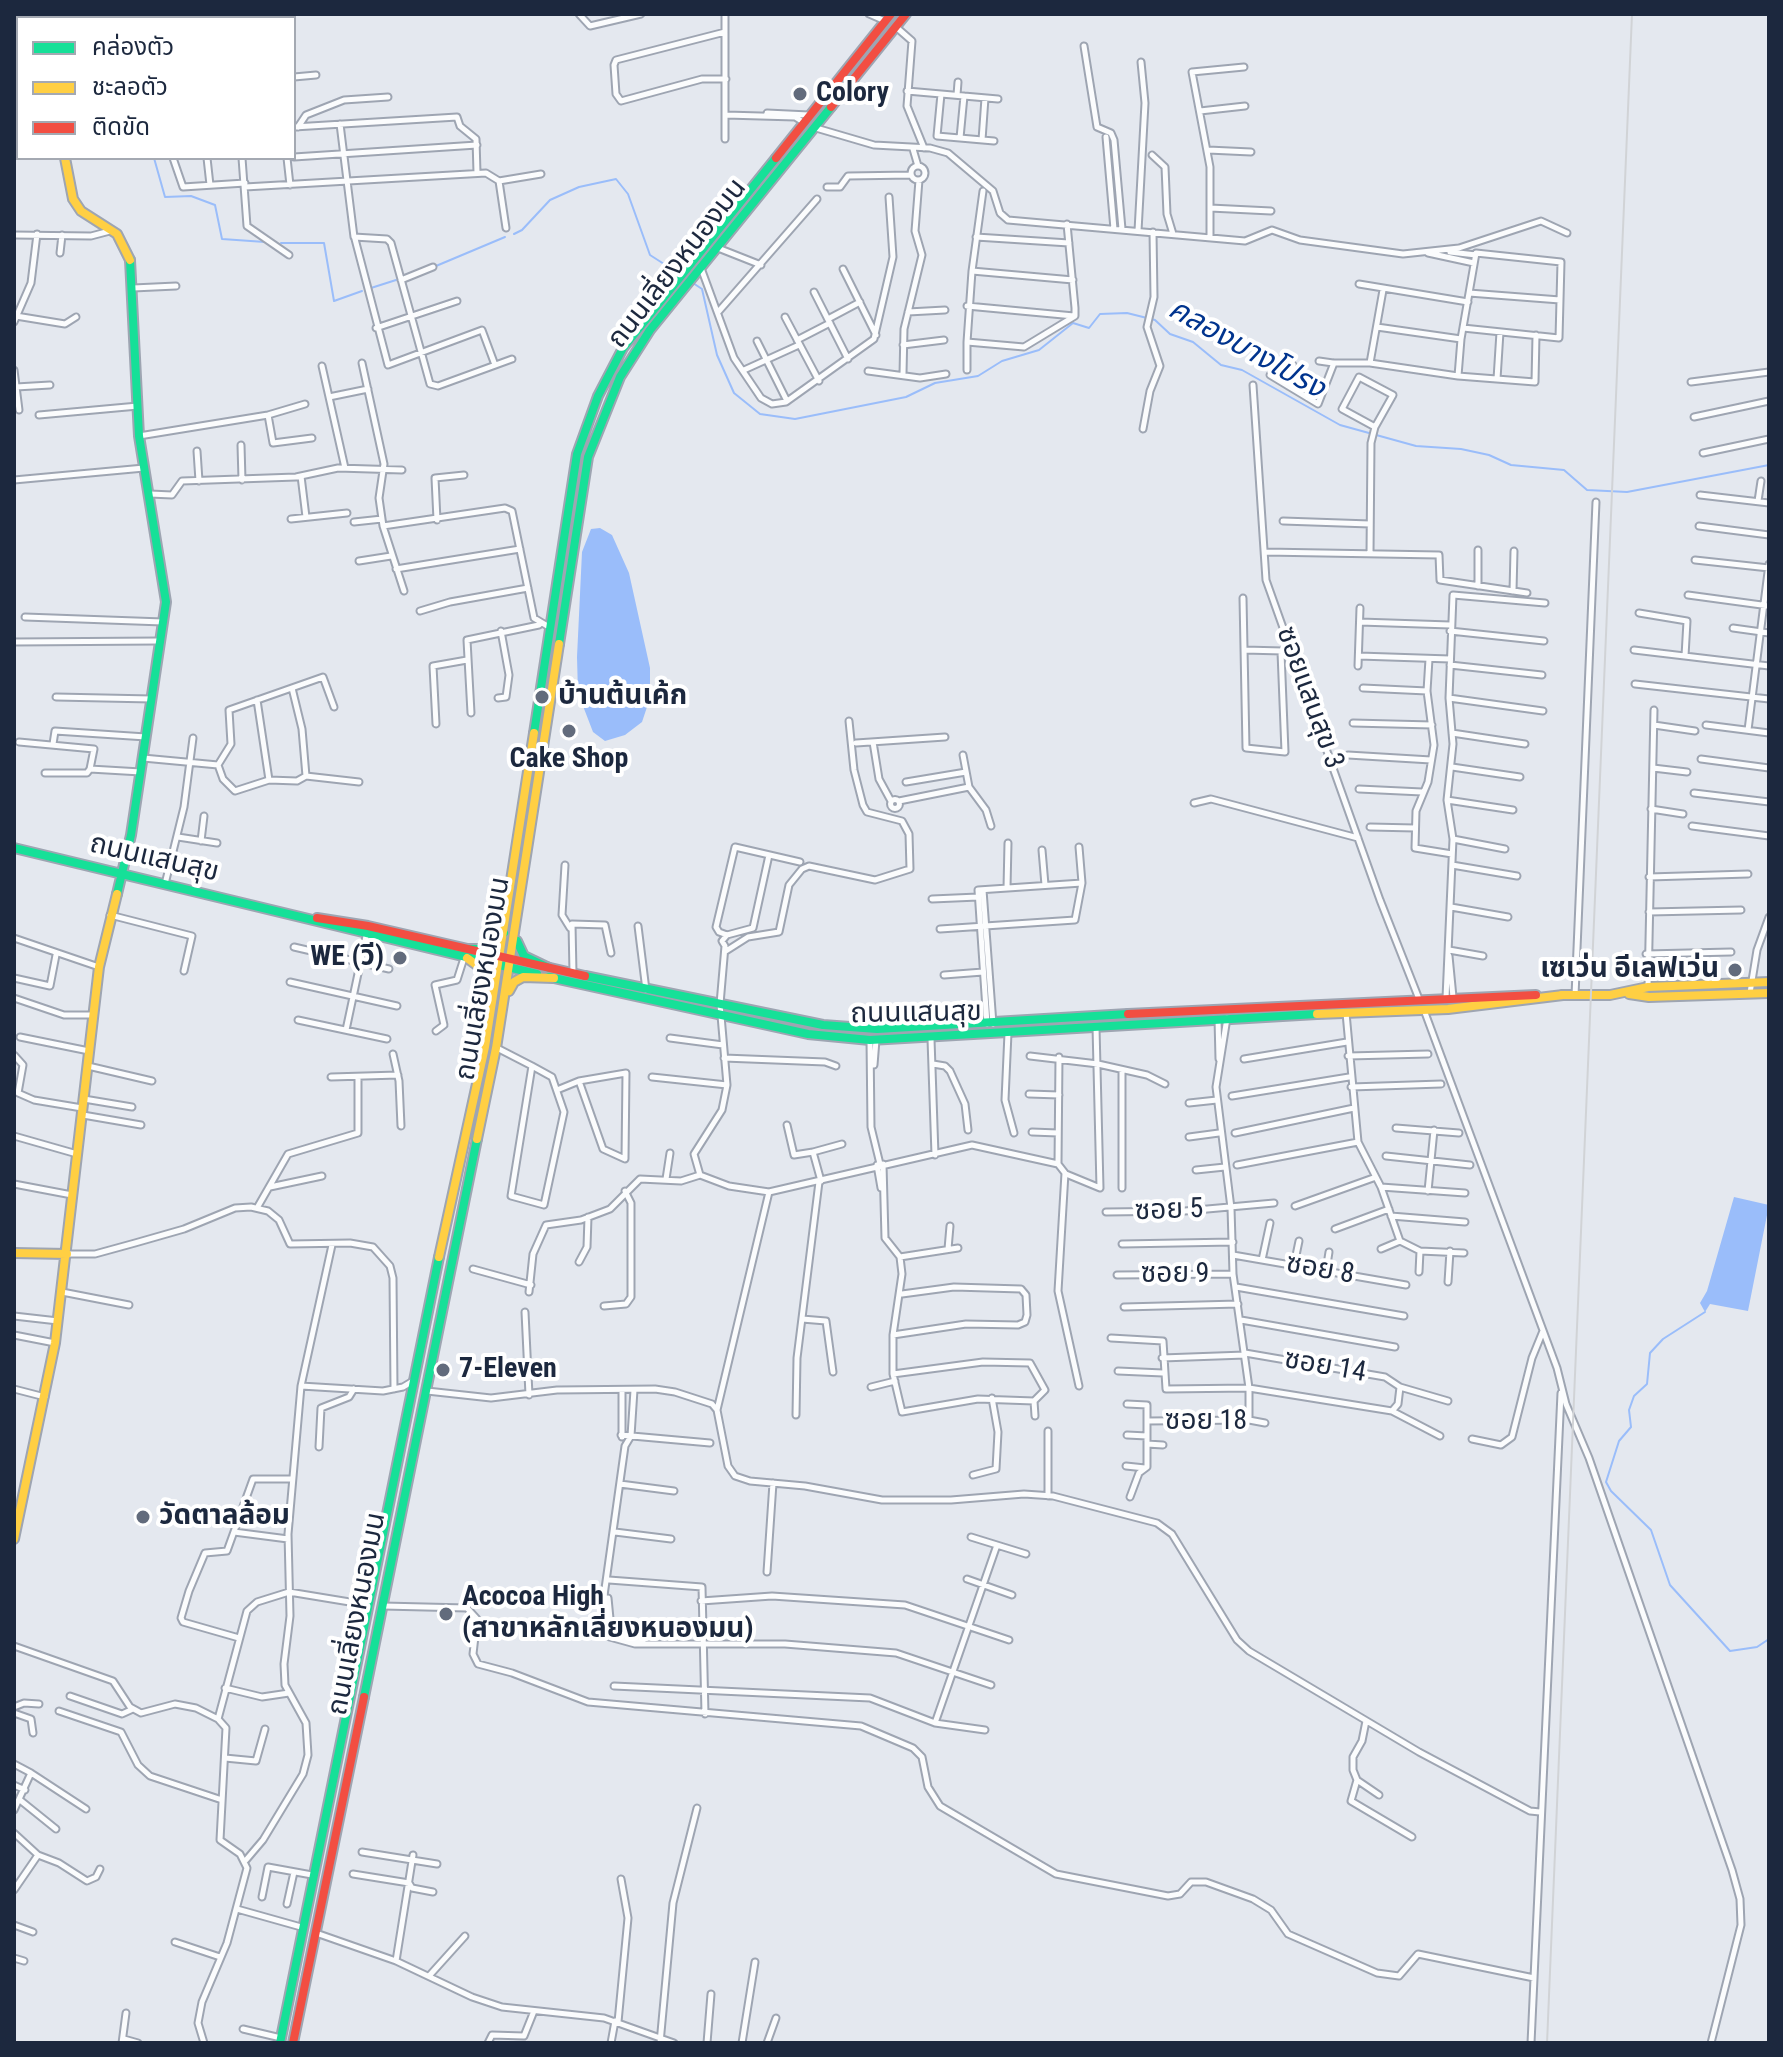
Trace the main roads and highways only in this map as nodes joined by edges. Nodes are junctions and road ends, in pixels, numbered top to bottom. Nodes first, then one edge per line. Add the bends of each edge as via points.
1 (906, 14) edge
2 (888, 18) edge
3 (872, 39) junction
4 (881, 46) junction
5 (65, 160) edge
6 (14, 848) edge
7 (121, 875) junction
8 (284, 912) junction
9 (517, 925) junction
10 (505, 930) junction
11 (467, 955) junction
12 (500, 961) junction
13 (511, 964) junction
14 (549, 968) junction
15 (554, 978) junction
16 (1769, 982) edge
17 (1769, 993) edge
18 (1627, 994) junction
19 (1563, 995) junction
20 (1449, 997) junction
21 (493, 1005) junction
22 (503, 1007) junction
23 (1448, 1009) junction
24 (1104, 1016) junction
25 (1085, 1017) junction
26 (1106, 1026) junction
27 (1085, 1028) junction
28 (14, 1253) edge
29 (67, 1254) junction
30 (435, 1275) junction
31 (447, 1276) junction
32 (18, 1506) edge
33 (14, 1539) edge
34 (328, 1799) junction
35 (343, 1802) junction
36 (280, 2040) edge
37 (293, 2043) edge

1 - 4 main road, ถนนเลี่ยงหนองมน
2 - 3 main road, ถนนเลี่ยงหนองมน
3 - 4 main road
3 - 10 main road, ถนนเลี่ยงหนองมน via 669,289 610,371 577,454
4 - 9 main road, ถนนเลี่ยงหนองมน via 650,330 620,377 588,457
5 - 7 main road via 73,199 81,211 124,242 133,288 139,436 164,581 153,699
6 - 7 main road, ถนนแสนสุข
7 - 8 main road, ถนนแสนสุข
7 - 29 main road via 99,967
8 - 11 main road, ถนนแสนสุข via 366,936
8 - 11 main road, ถนนแสนสุข via 368,926
9 - 13 main road, ถนนเลี่ยงหนองมน
9 - 14 main road via 521,952
10 - 11 main road via 493,946
10 - 12 main road, ถนนเลี่ยงหนองมน
11 - 12 main road, ถนนแสนสุข
11 - 21 main road via 489,974
12 - 13 main road, ถนนแสนสุข
12 - 21 main road, ถนนเลี่ยงหนองมน
13 - 14 main road, ถนนแสนสุข
13 - 15 main road, ถนนแสนสุข
13 - 22 main road, ถนนเลี่ยงหนองมน
14 - 25 main road, ถนนแสนสุข via 823,1025 890,1029
15 - 22 main road via 518,979
15 - 27 main road, ถนนแสนสุข via 808,1034 931,1039
16 - 18 main road, ถนนแสนสุข via 1648,987
17 - 18 main road, ถนนแสนสุข
18 - 19 main road, ถนนแสนสุข
19 - 20 main road, ถนนแสนสุข
19 - 23 main road, ถนนแสนสุข
20 - 23 main road
20 - 24 main road, ถนนแสนสุข
21 - 30 main road, ถนนเลี่ยงหนองมน
22 - 31 main road, ถนนเลี่ยงหนองมน
23 - 26 main road, ถนนแสนสุข
24 - 25 main road, ถนนแสนสุข
24 - 26 main road via 1100,1021
25 - 27 main road
26 - 27 main road, ถนนแสนสุข
28 - 29 main road
29 - 32 main road via 46,1397
30 - 31 main road
30 - 34 main road, ถนนเลี่ยงหนองมน
31 - 35 main road, ถนนเลี่ยงหนองมน
32 - 33 main road
34 - 35 main road
34 - 36 main road, ถนนเลี่ยงหนองมน
35 - 37 main road, ถนนเลี่ยงหนองมน

